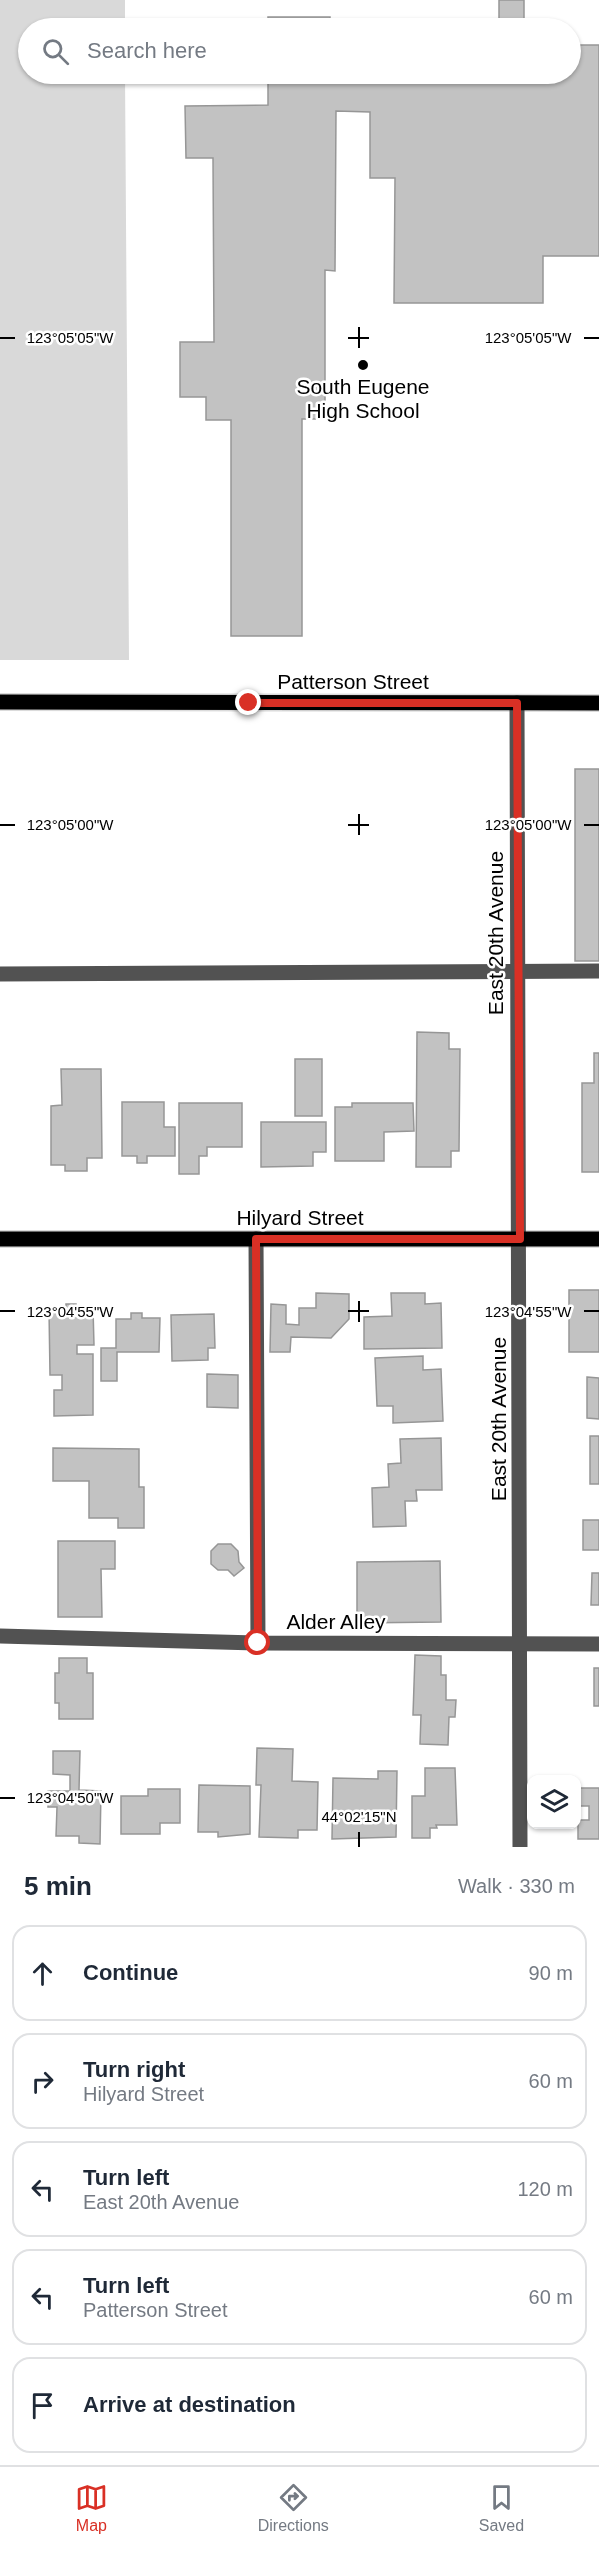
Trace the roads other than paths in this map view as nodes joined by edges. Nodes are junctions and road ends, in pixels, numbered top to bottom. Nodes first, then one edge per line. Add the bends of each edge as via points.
1 (0, 702) edge
2 (517, 703) junction
3 (599, 703) edge
4 (599, 971) edge
5 (517, 972) junction
6 (0, 974) edge
7 (0, 1239) edge
8 (256, 1239) junction
9 (520, 1239) junction
10 (599, 1239) edge
11 (0, 1636) edge
12 (258, 1643) junction
13 (521, 1644) junction
14 (599, 1644) edge
15 (520, 1847) edge

1 - 2 main road, Patterson Street
2 - 3 main road, Patterson Street
2 - 5 street, East 20th Avenue
4 - 5 street
5 - 6 street
5 - 9 street, East 20th Avenue
7 - 8 main road, Hilyard Street
8 - 9 main road, Hilyard Street
8 - 12 street
9 - 10 main road, Hilyard Street
9 - 13 street, East 20th Avenue
11 - 12 street, Alder Alley
12 - 13 street, Alder Alley
13 - 14 street, Alder Alley
13 - 15 street, East 20th Avenue

